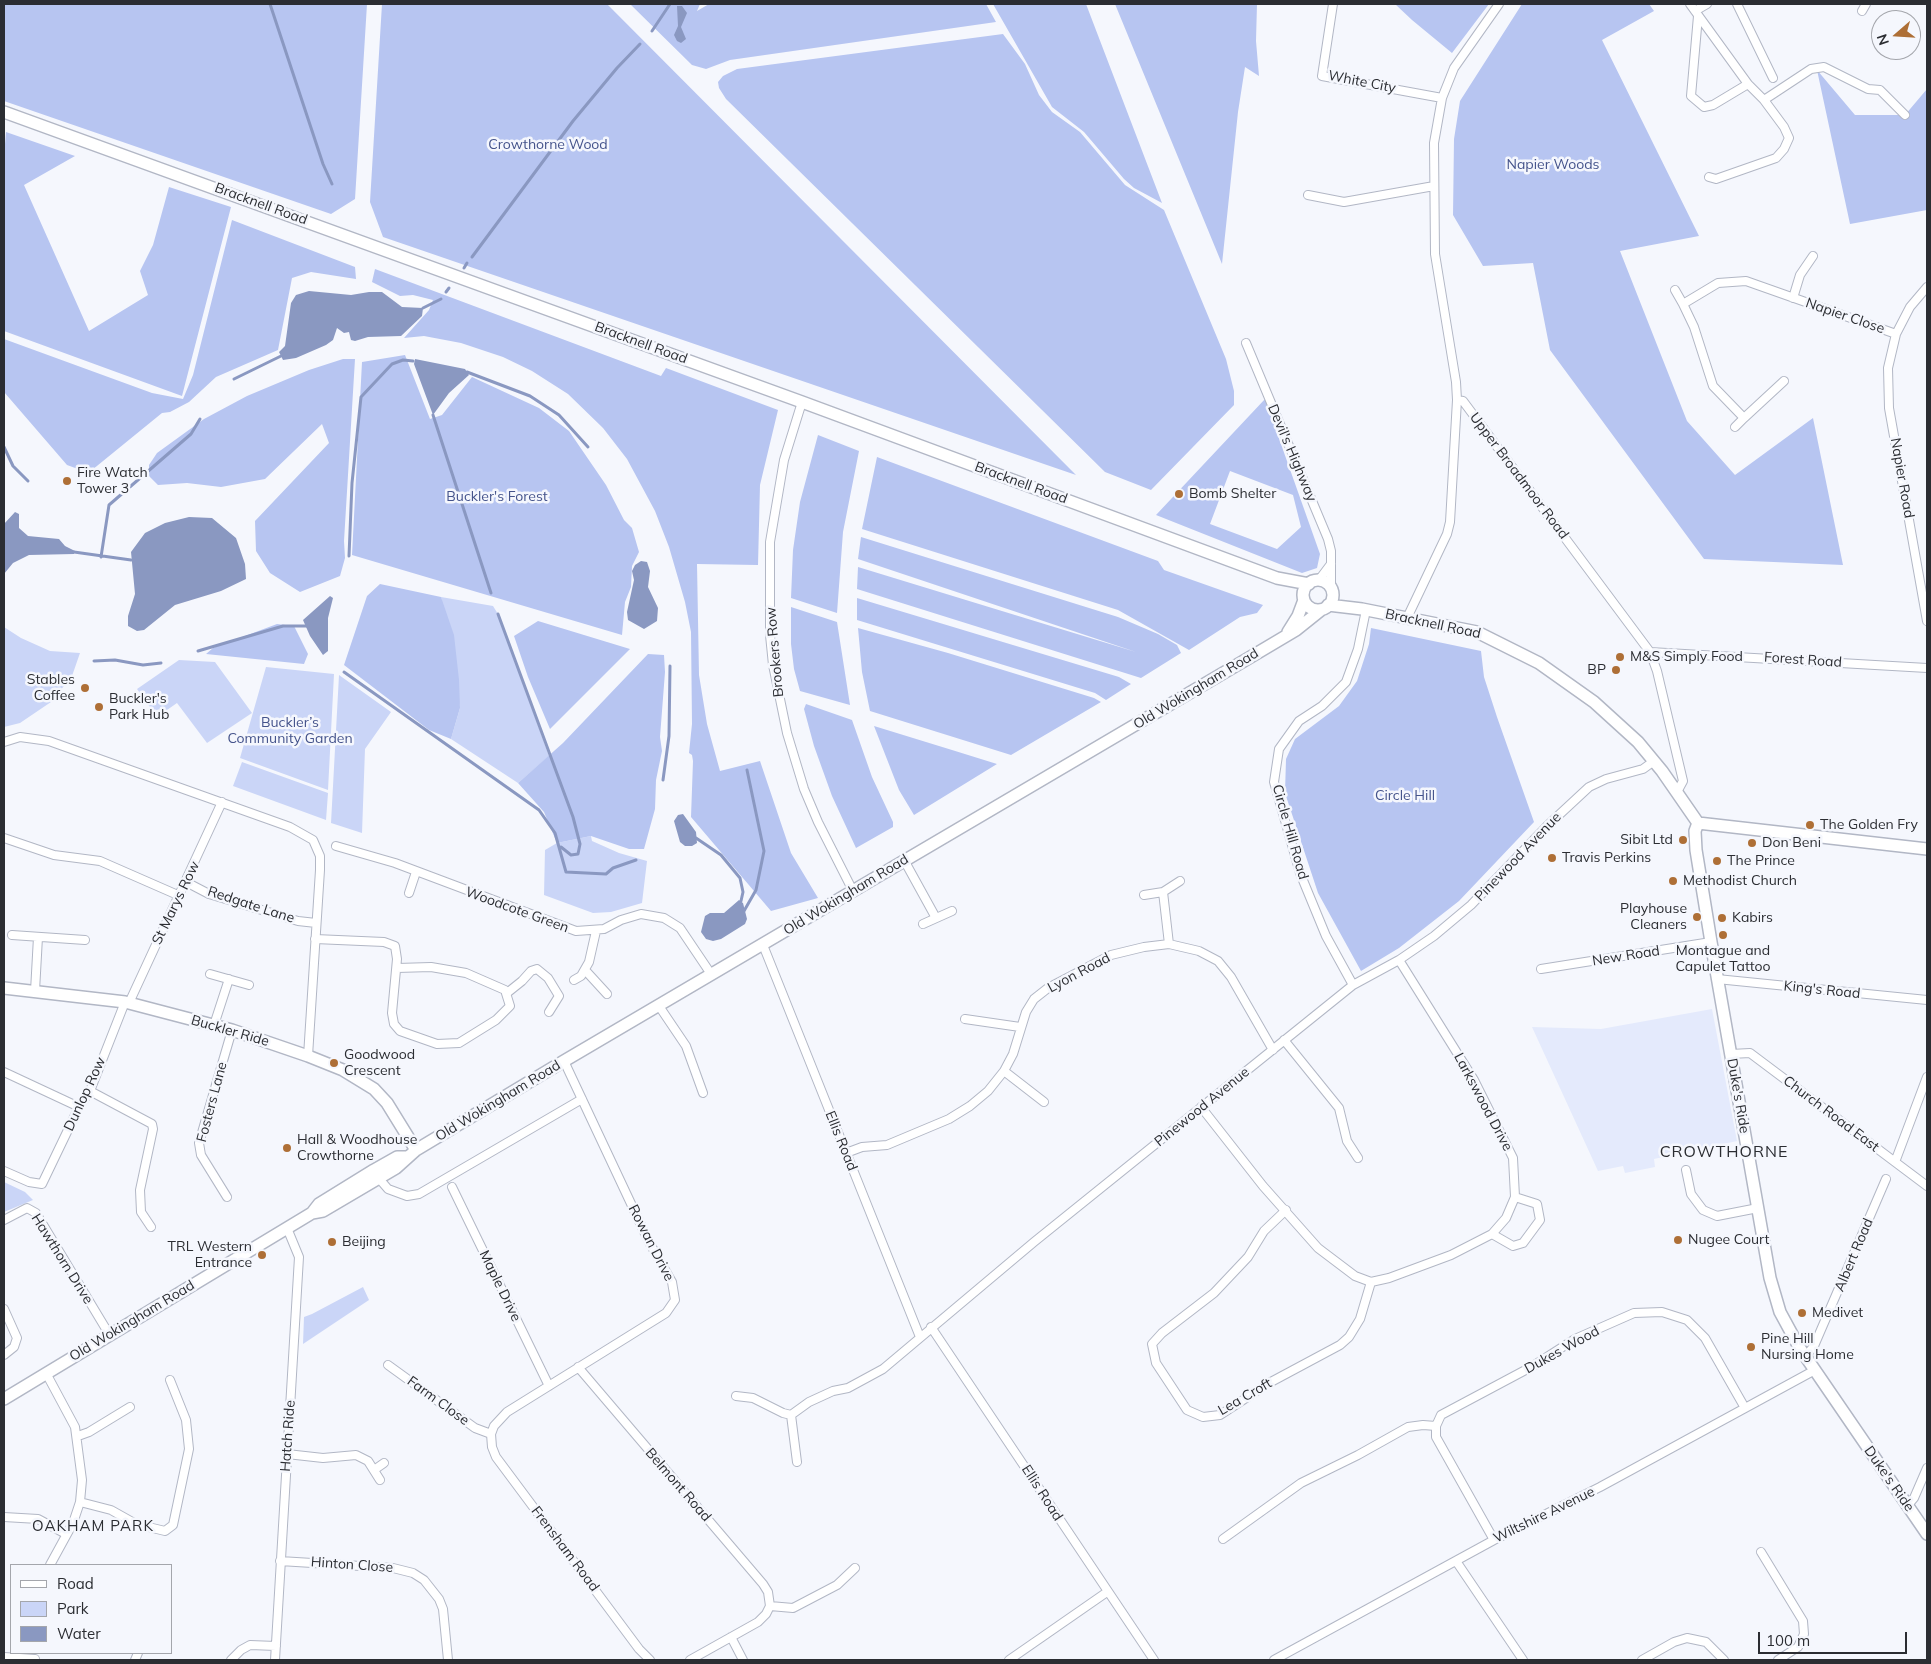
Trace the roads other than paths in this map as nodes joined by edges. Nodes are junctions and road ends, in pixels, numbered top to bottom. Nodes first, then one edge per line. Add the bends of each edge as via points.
1 (1333, 4) edge
2 (1499, 4) edge
3 (1706, 4) edge
4 (1737, 4) edge
5 (1694, 10) edge
6 (1772, 78) dead end
7 (1748, 84) junction
8 (1442, 98) junction
9 (1764, 100) junction
10 (4, 112) edge
11 (1905, 115) dead end
12 (1709, 177) dead end
13 (1434, 186) junction
14 (1308, 195) dead end
15 (1813, 256) dead end
16 (1927, 287) edge
17 (1675, 290) dead end
18 (1793, 298) junction
19 (1683, 304) junction
20 (1896, 334) junction
21 (1246, 343) dead end
22 (1784, 382) dead end
23 (1456, 400) junction
24 (802, 402) junction
25 (1744, 418) junction
26 (1735, 427) dead end
27 (1331, 564) junction
28 (1277, 578) junction
29 (1314, 582) junction
30 (1332, 591) junction
31 (1304, 598) junction
32 (1325, 608) junction
33 (1364, 609) junction
34 (1407, 618) junction
35 (1927, 620) edge
36 (1287, 634) junction
37 (1650, 652) junction
38 (1927, 668) edge
39 (4, 742) edge
40 (1654, 761) junction
41 (1677, 792) junction
42 (222, 802) junction
43 (1698, 823) junction
44 (4, 838) edge
45 (336, 846) dead end
46 (1927, 849) edge
47 (904, 860) junction
48 (416, 872) junction
49 (1180, 881) dead end
50 (186, 882) junction
51 (853, 891) junction
52 (1163, 892) junction
53 (409, 893) dead end
54 (1144, 895) dead end
55 (180, 896) junction
56 (952, 911) dead end
57 (936, 918) junction
58 (316, 922) junction
59 (923, 924) dead end
60 (596, 930) junction
61 (12, 935) dead end
62 (38, 937) junction
63 (315, 939) junction
64 (85, 940) dead end
65 (1711, 942) junction
66 (1169, 944) junction
67 (763, 945) junction
68 (1399, 960) junction
69 (397, 968) junction
70 (1541, 969) dead end
71 (585, 970) junction
72 (210, 974) dead end
73 (711, 974) junction
74 (229, 979) junction
75 (1717, 979) junction
76 (574, 980) dead end
77 (1354, 985) junction
78 (249, 986) dead end
79 (4, 988) edge
80 (34, 991) junction
81 (507, 993) junction
82 (607, 994) dead end
83 (1927, 1000) edge
84 (127, 1003) junction
85 (659, 1006) junction
86 (549, 1012) dead end
87 (965, 1019) dead end
88 (214, 1025) junction
89 (1020, 1027) junction
90 (232, 1030) junction
91 (1284, 1040) junction
92 (1273, 1050) junction
93 (1731, 1054) junction
94 (308, 1056) junction
95 (564, 1061) junction
96 (1004, 1071) junction
97 (4, 1072) edge
98 (1927, 1077) edge
99 (90, 1091) junction
100 (704, 1094) dead end
101 (582, 1099) junction
102 (1044, 1102) dead end
103 (79, 1107) junction
104 (1201, 1107) junction
105 (416, 1150) junction
106 (846, 1153) junction
107 (1358, 1158) dead end
108 (1895, 1162) junction
109 (4, 1170) edge
110 (1686, 1170) dead end
111 (376, 1174) junction
112 (1886, 1179) dead end
113 (1927, 1186) edge
114 (452, 1187) dead end
115 (1515, 1196) junction
116 (227, 1197) dead end
117 (1758, 1208) junction
118 (1286, 1210) junction
119 (4, 1220) edge
120 (151, 1227) dead end
121 (287, 1228) junction
122 (1492, 1234) junction
123 (1371, 1282) junction
124 (4, 1309) edge
125 (930, 1327) junction
126 (109, 1334) junction
127 (920, 1336) junction
128 (4, 1355) edge
129 (1805, 1357) junction
130 (388, 1365) dead end
131 (578, 1367) junction
132 (1815, 1370) junction
133 (46, 1373) junction
134 (170, 1380) dead end
135 (549, 1386) junction
136 (736, 1396) dead end
137 (4, 1399) edge
138 (130, 1407) dead end
139 (1744, 1408) junction
140 (791, 1415) junction
141 (1436, 1426) junction
142 (491, 1434) junction
143 (78, 1436) junction
144 (287, 1454) junction
145 (797, 1462) dead end
146 (384, 1464) dead end
147 (1927, 1468) edge
148 (374, 1470) junction
149 (380, 1480) dead end
150 (80, 1502) junction
151 (1908, 1505) junction
152 (4, 1516) edge
153 (66, 1534) junction
154 (1927, 1534) edge
155 (1223, 1538) dead end
156 (1494, 1540) junction
157 (1762, 1552) dead end
158 (280, 1561) junction
159 (1456, 1561) junction
160 (51, 1564) edge
161 (855, 1568) dead end
162 (1107, 1592) junction
163 (770, 1606) junction
164 (730, 1637) junction
165 (276, 1646) junction
166 (4, 1657) edge
167 (35, 1657) edge
168 (231, 1660) edge
169 (275, 1660) edge
170 (448, 1660) edge
171 (650, 1660) edge
172 (690, 1660) edge
173 (743, 1660) edge
174 (1009, 1660) edge
175 (1154, 1660) edge
176 (1274, 1660) edge
177 (1524, 1660) edge
178 (1642, 1660) edge
179 (1724, 1660) edge
180 (1778, 1660) edge

1 - 8 street, White City via 1322,76
2 - 8 street via 1454,68
3 - 5 street
4 - 6 street
5 - 7 street
5 - 7 street via 1691,96 1704,107 1713,106
7 - 9 street
8 - 13 street via 1434,142
9 - 11 street via 1811,69 1824,67 1868,89 1880,90
9 - 12 street via 1789,138 1784,149 1776,158 1716,179
10 - 24 main road, Bracknell Road
13 - 14 street via 1344,202
13 - 23 street via 1435,254 1456,382
15 - 18 street, Napier Close via 1800,275
16 - 20 street, Napier Road via 1910,307
17 - 19 street
18 - 19 street, Napier Close via 1746,281 1725,281
18 - 20 street, Napier Close
19 - 25 street via 1713,386
20 - 35 street, Napier Road via 1888,368 1889,408
21 - 27 street, Devil's Highway via 1328,539
22 - 25 street
23 - 34 street via 1450,522
23 - 37 street, Upper Broadmoor Road via 1463,401
24 - 28 main road, Bracknell Road
24 - 51 street, Brookers Row via 784,460 770,542 773,665 787,733 804,789
25 - 26 street
27 - 29 street
27 - 30 street, Devil's Highway
28 - 29 main road, Bracknell Road
28 - 31 main road, Bracknell Road
29 - 30 main road, Bracknell Road
29 - 31 main road, Old Wokingham Road
30 - 32 main road
30 - 33 main road, Bracknell Road
31 - 32 main road, Bracknell Road via 1311,608
31 - 36 main road, Old Wokingham Road
32 - 33 main road, Bracknell Road
32 - 36 main road, Old Wokingham Road
33 - 34 main road, Bracknell Road
33 - 77 street, Circle Hill Road via 1358,649 1346,682 1322,706 1299,721 1279,749 1274,782 1300,873 1326,936
34 - 40 main road, Bracknell Road via 1477,632 1539,663 1573,685 1616,720
36 - 47 main road, Old Wokingham Road
37 - 38 street, Forest Road
37 - 41 street, Upper Broadmoor Road via 1683,781
39 - 42 street via 20,737 49,741
40 - 41 main road, Bracknell Road
40 - 68 street, Pinewood Avenue via 1643,769 1590,786 1471,905
41 - 43 main road, Bracknell Road
42 - 50 street, St Marys Row
42 - 58 street via 290,826 314,840 320,862
43 - 46 main road
43 - 65 main road, Duke's Ride via 1696,850
44 - 55 street via 54,855 100,861
45 - 48 street, Woodcote Green
47 - 51 main road, Old Wokingham Road
47 - 57 street
48 - 53 street
48 - 60 street, Woodcote Green via 570,929
49 - 52 street
50 - 55 street, St Marys Row
50 - 58 street, Redgate Lane via 218,896 298,921
51 - 67 main road, Old Wokingham Road
52 - 54 street
52 - 66 street
55 - 84 street, St Marys Row
56 - 57 street
57 - 59 street
58 - 63 street
60 - 71 street via 590,962
60 - 73 street, Woodcote Green via 641,914 664,918 680,928
61 - 62 street
62 - 64 street
62 - 80 street
63 - 69 street via 391,944 397,949
63 - 94 street
65 - 70 street, New Road
65 - 75 main road, Duke's Ride
66 - 89 street, Lyon Road via 1111,955 1048,988 1034,999
66 - 92 street, Lyon Road via 1199,951 1218,961 1231,977
67 - 73 main road, Old Wokingham Road
67 - 106 street, Ellis Road
68 - 77 street, Pinewood Avenue
68 - 115 street, Larkswood Drive via 1474,1080 1501,1131 1513,1158
69 - 81 street via 453,970 501,987
69 - 81 street via 392,1013 396,1028 437,1044 459,1043 496,1020 510,1006
71 - 76 street
71 - 82 street
72 - 74 street
73 - 85 main road, Old Wokingham Road
74 - 78 street
74 - 88 street
75 - 83 street, King's Road
75 - 93 main road, Duke's Ride
77 - 91 street, Pinewood Avenue
79 - 80 main road, Buckler Ride
80 - 84 main road, Buckler Ride
81 - 86 street via 537,969 548,978 559,996
84 - 88 main road, Buckler Ride
84 - 99 street, Dunlop Row
85 - 95 main road, Old Wokingham Road
85 - 100 street via 686,1046
87 - 89 street
88 - 90 main road, Buckler Ride
89 - 96 street, Lyon Road via 1013,1054
90 - 94 main road, Buckler Ride
90 - 116 street, Fosters Lane via 199,1143 201,1154
91 - 92 street, Pinewood Avenue
91 - 107 street via 1338,1108 1347,1142
92 - 104 street, Pinewood Avenue
93 - 108 street, Church Road East via 1750,1052
93 - 117 main road, Duke's Ride
94 - 105 main road, Buckler Ride via 343,1070 374,1089 387,1103
95 - 101 street, Rowan Drive
95 - 105 main road, Old Wokingham Road
96 - 102 street
96 - 106 street, Lyon Road via 988,1091 948,1119 887,1145 862,1147
97 - 103 street
98 - 108 street
99 - 103 street, Dunlop Row
99 - 120 street via 152,1124 140,1190 142,1212
101 - 111 street via 419,1194 407,1196 393,1192
101 - 131 street, Rowan Drive via 672,1282 675,1300 666,1313
103 - 109 street, Dunlop Row via 42,1184 28,1182
104 - 118 street
104 - 125 street, Pinewood Avenue
105 - 111 main road, Old Wokingham Road via 397,1157
106 - 127 street, Ellis Road
108 - 113 street, Church Road East
110 - 117 street via 1691,1194 1703,1210 1717,1216
111 - 121 main road, Old Wokingham Road via 319,1204 312,1213
112 - 129 street, Albert Road via 1814,1346
114 - 135 street, Maple Drive
115 - 122 street, Larkswood Drive via 1506,1218
115 - 122 street via 1537,1204 1540,1220 1524,1243 1513,1246
117 - 129 main road, Duke's Ride via 1775,1298 1784,1323
118 - 123 street via 1318,1248 1355,1276
118 - 123 street, Lea Croft via 1264,1231 1248,1257 1214,1293 1152,1344 1156,1363 1187,1410 1202,1417 1220,1414 1340,1345 1360,1319
119 - 126 street, Hawthorn Drive via 27,1208 36,1214
121 - 126 main road, Old Wokingham Road
121 - 144 street, Hatch Ride via 300,1257
122 - 123 street, Larkswood Drive via 1451,1255
124 - 128 street via 17,1338 14,1347
125 - 127 street, Pinewood Avenue
125 - 162 street, Ellis Road
126 - 133 main road, Old Wokingham Road
127 - 140 street, Pinewood Avenue via 865,1380 809,1402
129 - 132 main road, Duke's Ride
130 - 142 street, Farm Close via 475,1428
131 - 135 street, Rowan Drive
131 - 163 street, Belmont Road via 764,1584
132 - 139 street, Wiltshire Avenue
132 - 151 main road, Duke's Ride
133 - 137 main road, Old Wokingham Road
133 - 143 street
134 - 150 street via 186,1420 189,1448 173,1525 165,1531 136,1524 111,1510
135 - 142 street, Rowan Drive via 499,1418
136 - 140 street via 752,1398
138 - 143 street
139 - 141 street, Dukes Wood via 1705,1338 1687,1320 1662,1312 1634,1313 1575,1339 1533,1366 1441,1415
139 - 156 street, Wiltshire Avenue via 1600,1487
140 - 145 street
141 - 155 street via 1408,1427 1358,1456 1301,1483
141 - 156 street via 1436,1437
142 - 171 street, Frensham Road via 496,1457 639,1650
143 - 150 street via 82,1480
144 - 148 street via 323,1458 356,1455 366,1459
144 - 158 street, Hatch Ride
146 - 148 street
147 - 151 street
148 - 149 street
150 - 153 street
151 - 154 main road, Duke's Ride
152 - 153 street via 38,1520
153 - 160 street
156 - 159 street, Wiltshire Avenue
157 - 180 street via 1803,1621 1804,1634 1798,1647
158 - 165 street, Hatch Ride
158 - 170 street, Hinton Close via 393,1568 413,1573 424,1580 439,1599
159 - 176 street, Wiltshire Avenue
159 - 177 street
161 - 163 street via 837,1585 793,1608
162 - 174 street
162 - 175 street, Ellis Road
163 - 164 street via 758,1622
164 - 172 street
164 - 173 street
165 - 168 street via 250,1646
165 - 169 street, Hatch Ride
166 - 167 street
178 - 179 street via 1687,1638 1706,1642

